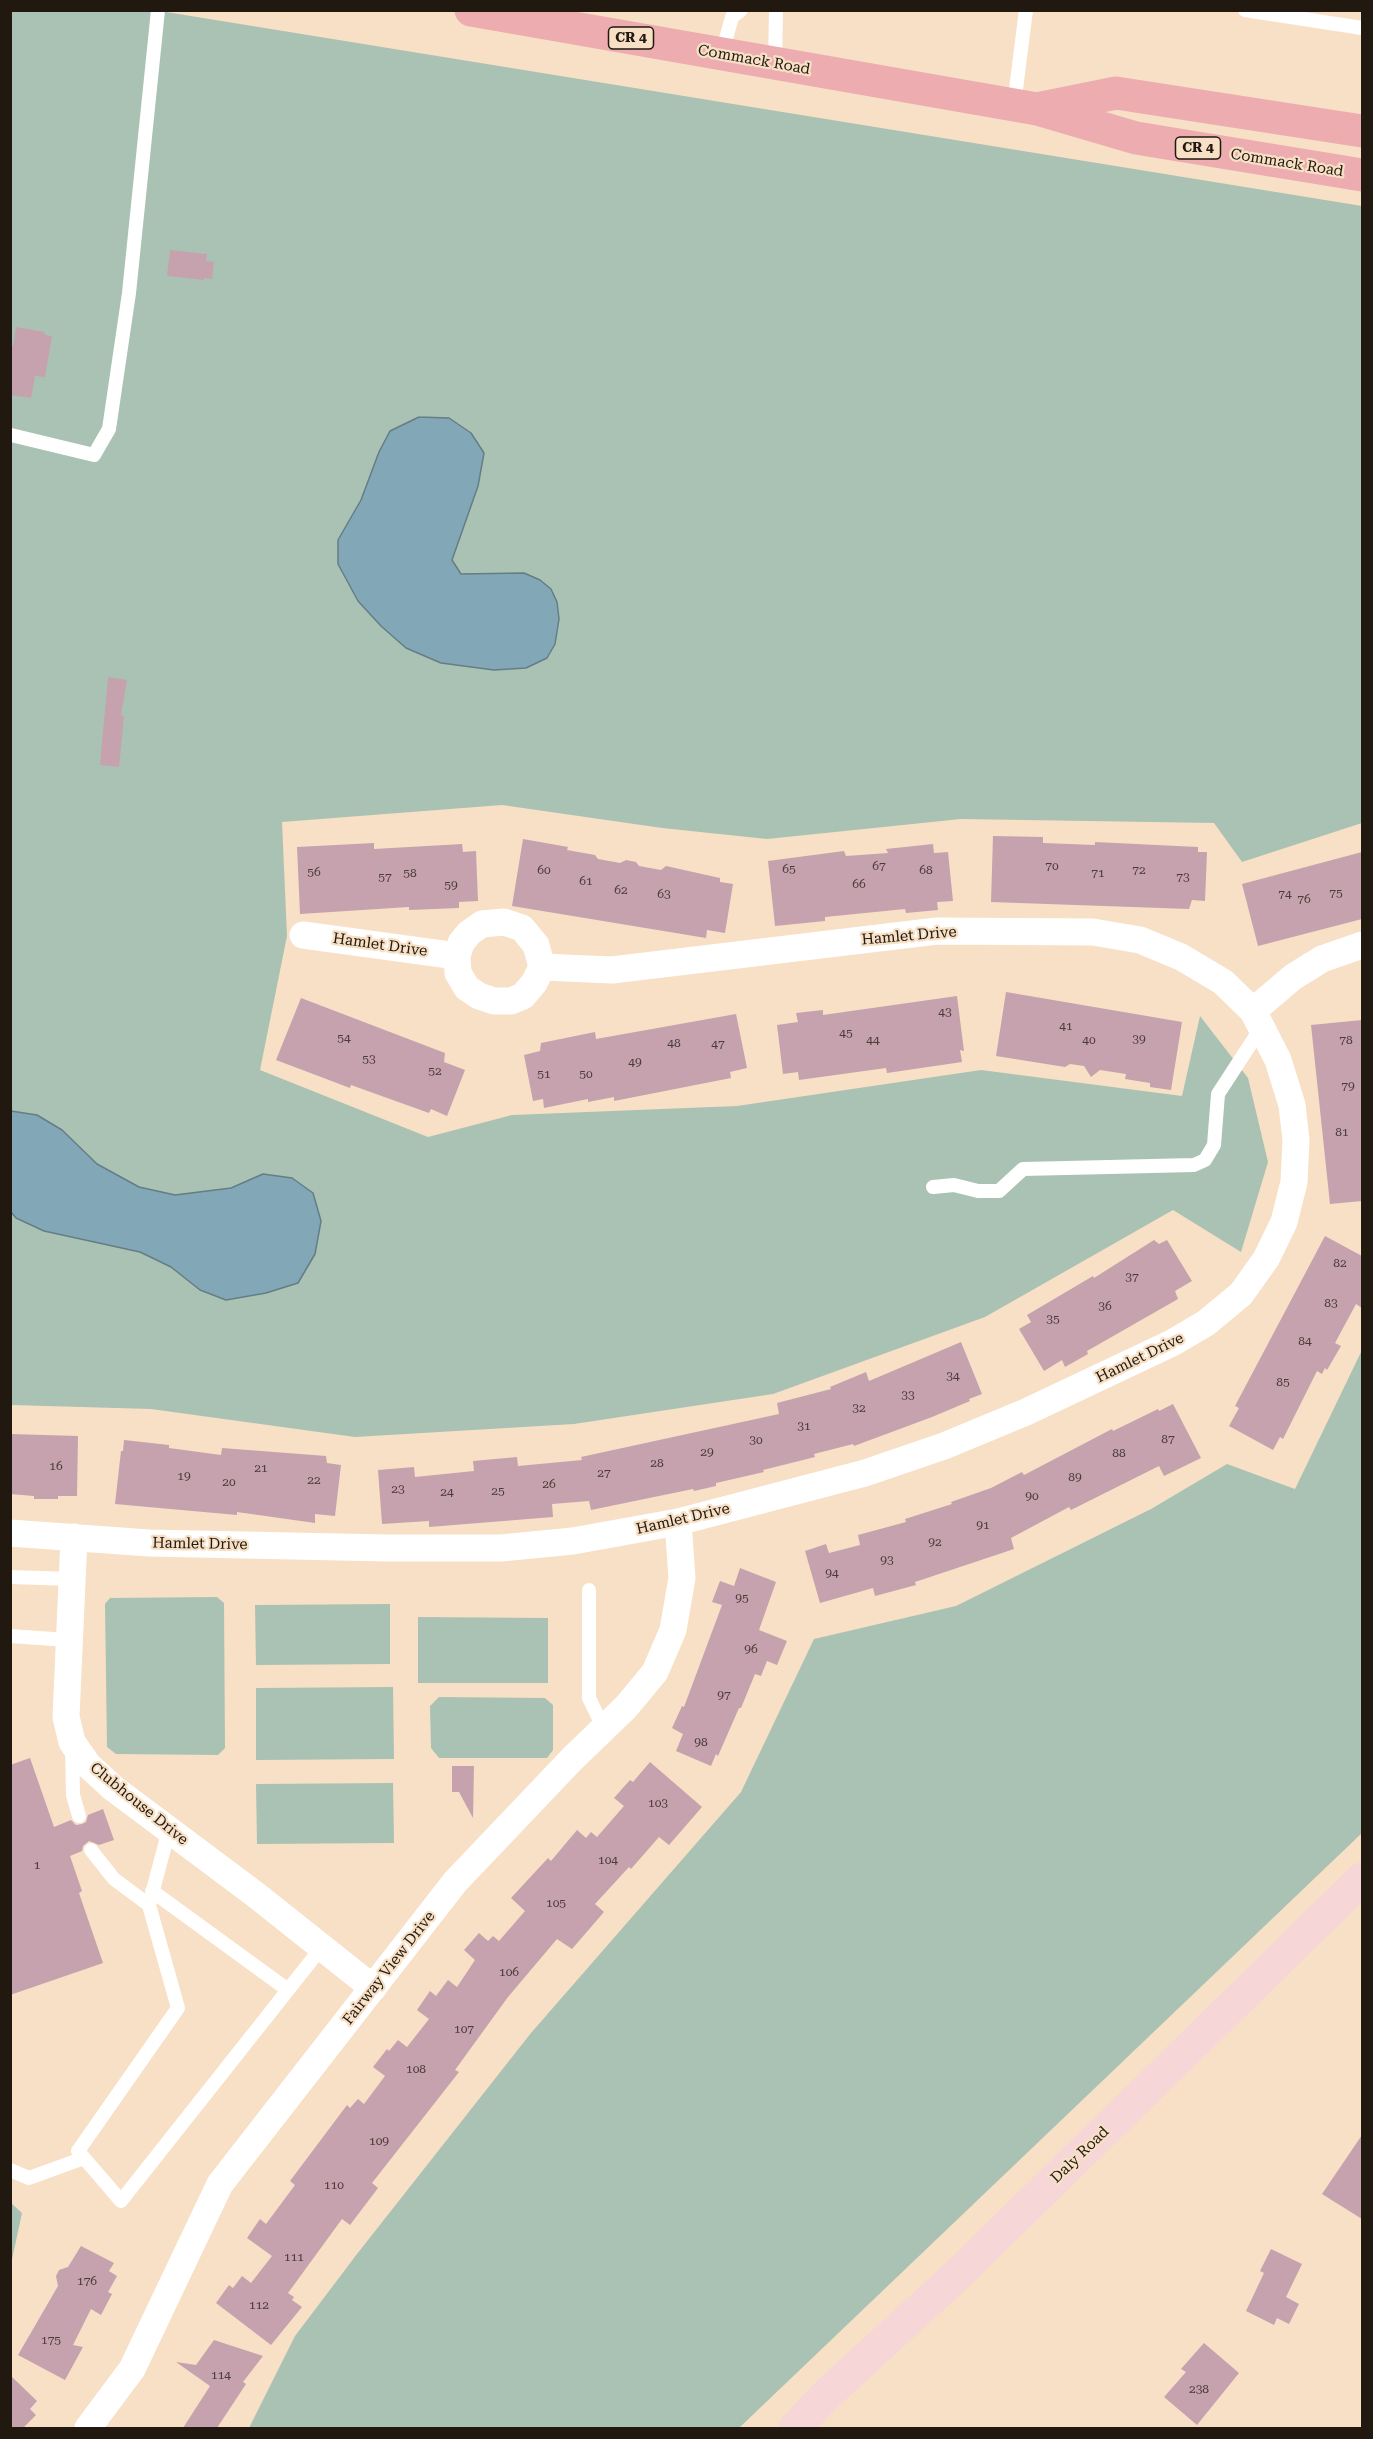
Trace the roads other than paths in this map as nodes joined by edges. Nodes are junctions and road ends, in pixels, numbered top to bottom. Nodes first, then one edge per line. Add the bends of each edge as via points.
1 (158, 10) edge
2 (471, 10) edge
3 (741, 10) edge
4 (776, 10) edge
5 (1026, 10) edge
6 (1245, 10) edge
7 (1362, 28) edge
8 (722, 54) junction
9 (775, 63) junction
10 (1025, 107) junction
11 (1362, 130) edge
12 (1362, 175) edge
13 (11, 435) edge
14 (303, 935) dead end
15 (1362, 945) edge
16 (457, 956) junction
17 (542, 967) junction
18 (1257, 1019) junction
19 (933, 1187) dead end
20 (678, 1522) junction
21 (10, 1533) edge
22 (74, 1537) junction
23 (10, 1577) edge
24 (72, 1579) junction
25 (589, 1590) dead end
26 (10, 1636) edge
27 (68, 1640) junction
28 (604, 1729) junction
29 (72, 1742) junction
30 (79, 1816) dead end
31 (169, 1830) junction
32 (91, 1850) dead end
33 (1362, 1879) edge
34 (152, 1891) junction
35 (149, 1905) junction
36 (322, 1947) junction
37 (373, 1988) junction
38 (288, 1990) junction
39 (84, 2158) junction
40 (10, 2170) edge
41 (88, 2428) edge
42 (795, 2428) edge

1 - 13 lane via 129,293 109,429 94,454
2 - 8 main road, Commack Road / CR 4
3 - 8 lane via 732,17
4 - 9 lane
5 - 10 lane
6 - 7 lane
8 - 9 main road, Commack Road / CR 4
9 - 10 main road, Commack Road / CR 4
10 - 11 main road, Commack Road / CR 4 via 1116,93
10 - 12 main road, Commack Road / CR 4 via 1136,138
14 - 16 street, Hamlet Drive
15 - 18 street via 1322,959 1293,977
16 - 17 street via 469,933 482,924 504,922 522,928 536,945
16 - 17 street via 458,973 467,988 494,1001 523,996
17 - 18 street, Hamlet Drive via 612,970 937,931 1093,932 1140,940 1181,957 1223,982
18 - 19 lane via 1218,1094 1214,1145 1205,1160 1194,1165 1023,1169 999,1191 954,1185
18 - 20 street, Hamlet Drive via 1278,1060 1292,1105 1296,1140 1294,1182 1284,1222 1266,1259 1241,1294 1206,1323 1172,1343 944,1446 865,1473
20 - 22 street, Hamlet Drive via 573,1541 501,1548 160,1544
20 - 28 street, Fairway View Drive via 682,1578 674,1630 655,1672
21 - 22 street, Hamlet Drive
22 - 24 street, Clubhouse Drive
23 - 24 lane
24 - 27 street, Clubhouse Drive
25 - 28 lane via 589,1698
26 - 27 lane
27 - 29 street, Clubhouse Drive via 66,1717
28 - 37 street, Fairway View Drive via 455,1882
29 - 30 lane via 73,1795
29 - 31 street, Clubhouse Drive via 88,1765 113,1788
31 - 34 lane
31 - 36 street, Clubhouse Drive
32 - 35 lane via 114,1880
33 - 42 main road, Daly Road
34 - 35 lane
34 - 38 lane
35 - 39 lane via 178,2008 78,2151
36 - 37 street, Clubhouse Drive
36 - 38 lane
37 - 41 street, Fairway View Drive via 220,2184 132,2369
38 - 39 lane via 121,2201
39 - 40 lane via 29,2178

